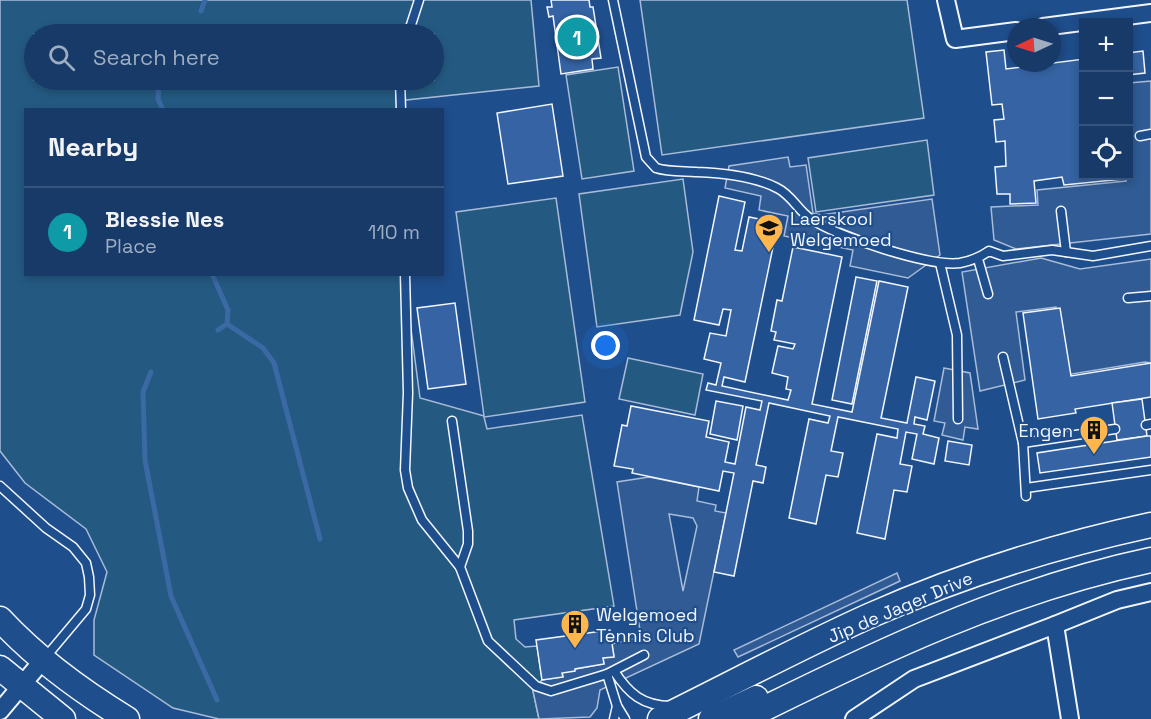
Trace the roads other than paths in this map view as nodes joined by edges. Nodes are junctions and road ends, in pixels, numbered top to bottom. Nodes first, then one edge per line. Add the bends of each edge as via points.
1 (419, 0) edge
2 (613, 0) edge
3 (946, 0) edge
4 (1151, 13) edge
5 (411, 24) edge
6 (1061, 25) edge
7 (1007, 32) edge
8 (400, 90) edge
9 (401, 108) edge
10 (1151, 134) edge
11 (1140, 136) dead end
12 (1061, 211) dead end
13 (1151, 246) edge
14 (1066, 252) junction
15 (978, 259) junction
16 (940, 263) junction
17 (405, 276) edge
18 (988, 294) dead end
19 (1151, 296) edge
20 (1128, 298) dead end
21 (1003, 357) dead end
22 (958, 419) dead end
23 (452, 421) dead end
24 (1115, 429) dead end
25 (1023, 443) junction
26 (1151, 470) edge
27 (0, 486) edge
28 (1151, 525) edge
29 (1151, 560) edge
30 (460, 567) junction
31 (1151, 592) edge
32 (0, 619) edge
33 (1055, 625) junction
34 (644, 655) dead end
35 (43, 660) junction
36 (854, 664) junction
37 (0, 668) edge
38 (611, 673) junction
39 (21, 686) junction
40 (694, 702) junction
41 (617, 706) junction
42 (0, 711) edge
43 (63, 719) edge
44 (127, 719) edge
45 (614, 719) edge
46 (625, 719) edge
47 (660, 719) edge
48 (711, 719) edge
49 (743, 719) edge
50 (854, 719) edge
51 (1070, 719) edge

1 - 5 lane
2 - 16 lane via 650,163 662,170 736,176 777,188 823,227
3 - 7 street via 955,39
4 - 6 street
8 - 9 lane
10 - 11 lane
12 - 14 lane
13 - 14 lane via 1093,256
14 - 15 lane via 1040,250 1003,256 989,251
15 - 16 lane
15 - 18 lane
16 - 22 lane via 957,334
17 - 30 lane via 408,488 422,520
19 - 20 lane
21 - 25 lane
23 - 30 lane via 468,531
24 - 25 lane
25 - 26 lane via 1026,492
27 - 35 lane via 73,547 86,563 90,594 86,609
28 - 40 main road, Jip de Jager Drive via 1072,542 947,585 869,616
29 - 36 main road, Jip de Jager Drive via 1052,584 959,617
30 - 38 lane via 488,641 536,686 551,691
31 - 33 street via 1117,600
32 - 35 main road
33 - 50 street via 914,679
33 - 51 street
34 - 38 lane
35 - 39 street
35 - 44 main road
36 - 48 main road via 794,680
36 - 49 main road
37 - 39 main road
38 - 40 lane via 643,701 661,706
38 - 41 lane
39 - 42 street
39 - 43 main road
40 - 47 main road, Jip de Jager Drive
41 - 45 lane
41 - 46 lane

